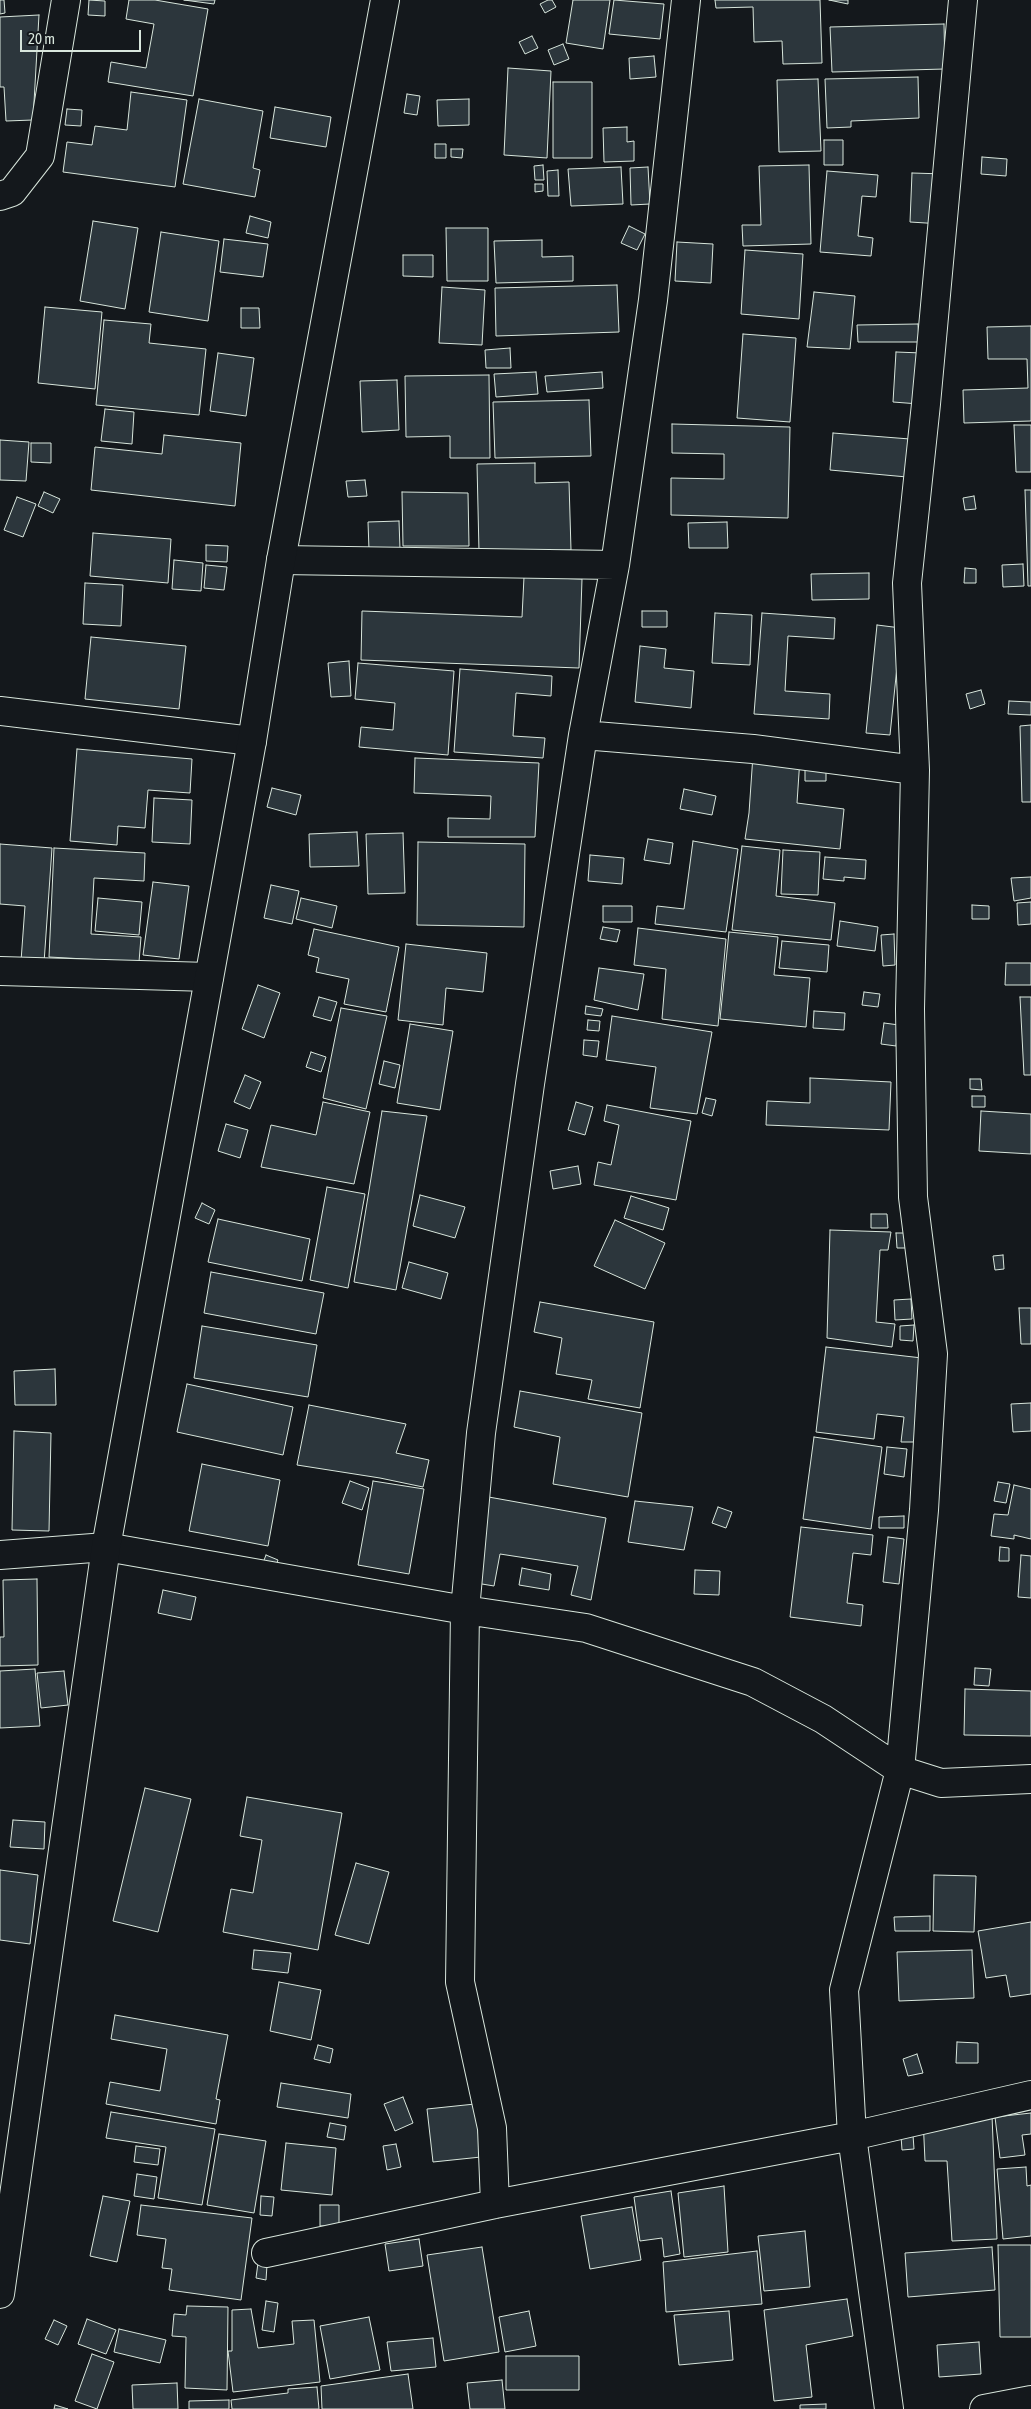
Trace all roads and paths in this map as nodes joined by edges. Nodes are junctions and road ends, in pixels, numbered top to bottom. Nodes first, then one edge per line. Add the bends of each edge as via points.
1 (66, 0) edge
2 (385, 0) edge
3 (686, 0) edge
4 (963, 0) edge
5 (0, 196) edge
6 (281, 560) junction
7 (615, 564) junction
8 (0, 711) edge
9 (583, 735) junction
10 (252, 741) junction
11 (915, 770) junction
12 (0, 971) edge
13 (209, 977) junction
14 (106, 1547) junction
15 (0, 1555) edge
16 (466, 1610) junction
17 (900, 1770) junction
18 (1031, 1779) edge
19 (1031, 2095) edge
20 (852, 2136) junction
21 (495, 2204) junction
22 (266, 2252) dead end
23 (0, 2294) edge
24 (1031, 2400) edge
25 (889, 2409) edge
26 (984, 2409) edge

1 - 5 street via 40,156 12,192
2 - 6 street
3 - 7 street via 653,300
4 - 11 street via 907,583
6 - 7 street
6 - 10 street
7 - 9 street
8 - 10 street
9 - 11 street via 753,749
9 - 16 street via 481,1432
10 - 13 street
11 - 17 street via 910,1009 913,1197 933,1354 924,1510
12 - 13 street
13 - 14 street
14 - 15 street
14 - 16 street
14 - 23 street
16 - 17 street via 586,1628 753,1682 823,1719
16 - 21 street via 460,1982 492,2128
17 - 18 street via 941,1783
17 - 20 street via 844,1990
19 - 20 street
20 - 21 street
20 - 25 street
21 - 22 street
24 - 26 street

